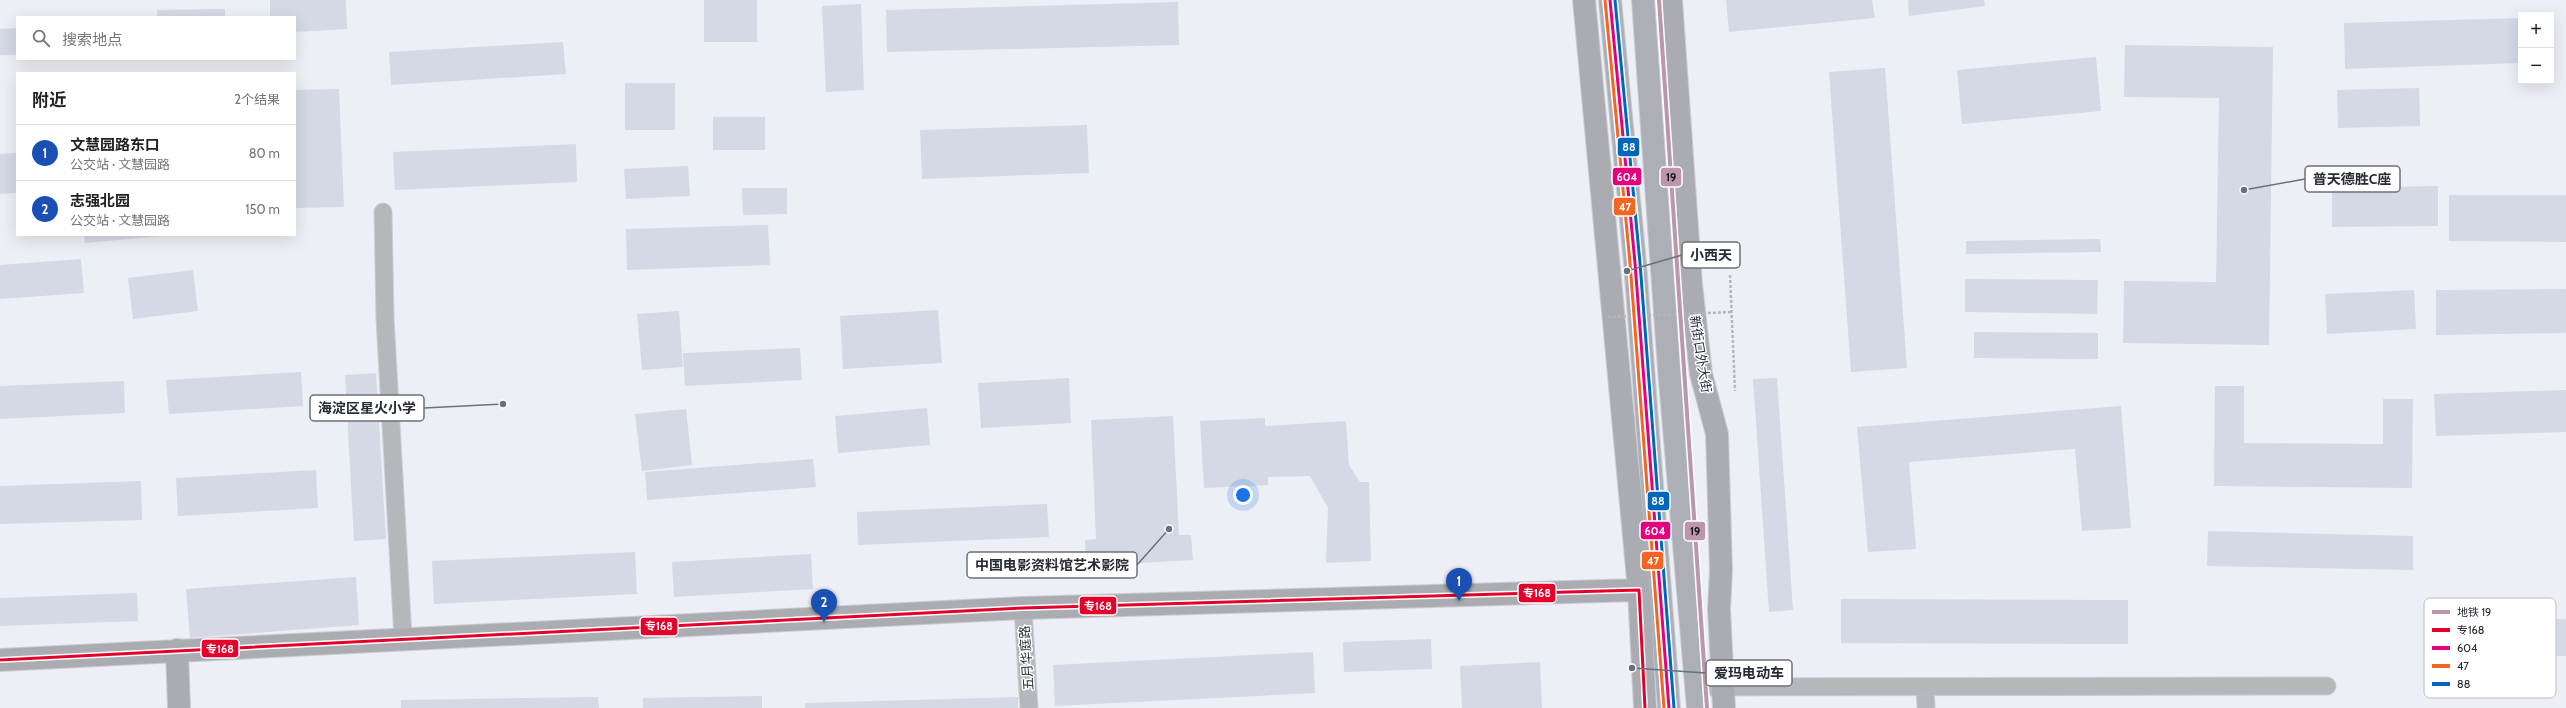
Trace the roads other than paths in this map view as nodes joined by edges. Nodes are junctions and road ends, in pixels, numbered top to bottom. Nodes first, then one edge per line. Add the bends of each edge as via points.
1 (1584, 0) edge
2 (1610, 0) edge
3 (1642, 0) edge
4 (1672, 0) edge
5 (383, 212) dead end
6 (1639, 590) junction
7 (1023, 608) junction
8 (403, 638) junction
9 (177, 650) junction
10 (0, 660) edge
11 (2327, 686) dead end
12 (1925, 687) junction
13 (1697, 698) edge
14 (1724, 698) edge
15 (179, 708) edge
16 (1029, 708) edge
17 (1645, 708) edge
18 (1669, 708) edge
19 (1926, 708) edge

1 - 6 street
2 - 18 main road via 1635,263
3 - 13 main road via 1669,369
4 - 14 street, 新街口外大街 via 1691,284 1701,374 1717,434 1721,571 1719,609
5 - 8 street via 385,318
6 - 7 street
6 - 17 street
7 - 8 street
7 - 16 street, 五月华庭路
8 - 9 street
9 - 10 street
9 - 15 street
11 - 12 street
12 - 14 street
12 - 19 street
13 - 14 street

